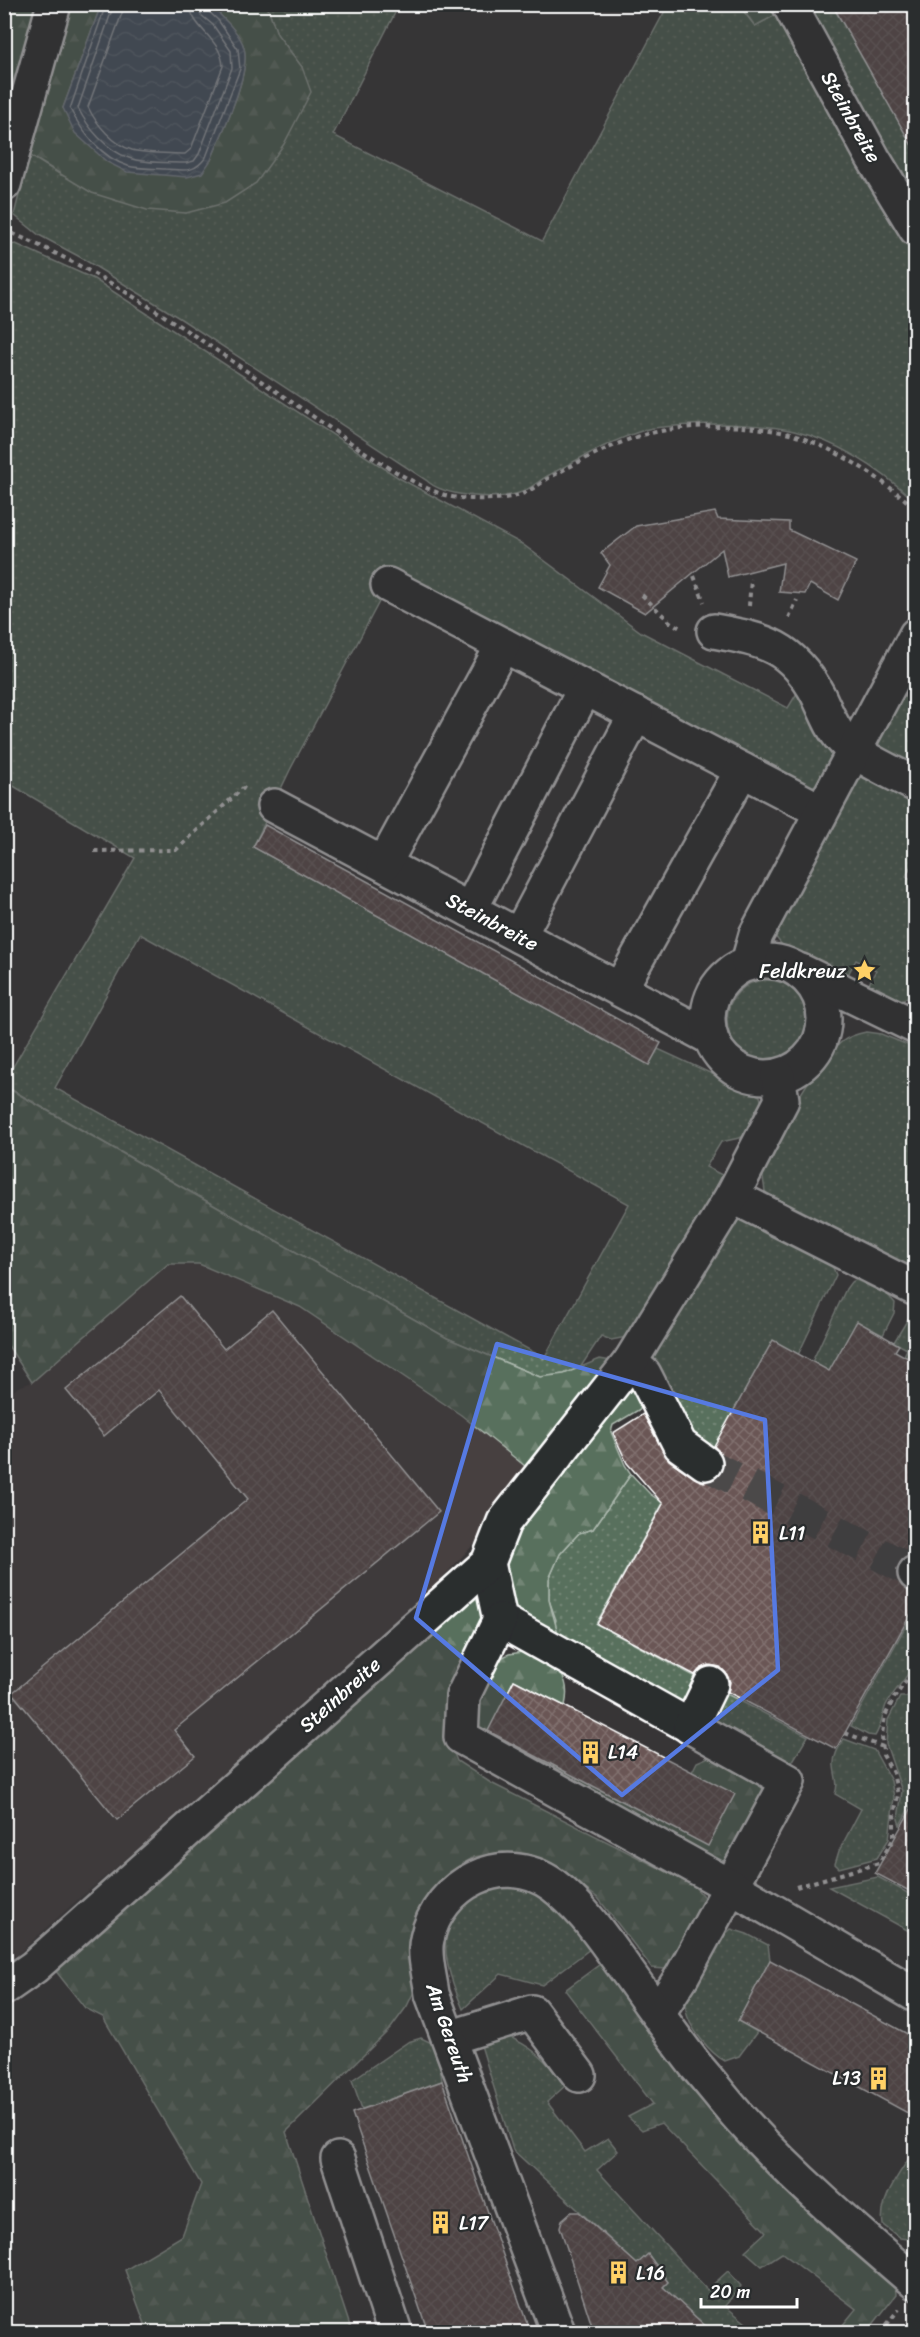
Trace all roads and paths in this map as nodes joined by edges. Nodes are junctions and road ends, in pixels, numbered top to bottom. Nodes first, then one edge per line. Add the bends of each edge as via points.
1 (54, 4) edge
2 (789, 4) edge
3 (4, 184) edge
4 (915, 229) edge
5 (4, 230) edge
6 (915, 509) edge
7 (388, 585) dead end
8 (714, 631) dead end
9 (915, 635) edge
10 (503, 645) junction
11 (585, 688) junction
12 (636, 714) junction
13 (854, 750) junction
14 (742, 770) junction
15 (915, 785) edge
16 (274, 806) joint
17 (821, 811) junction
18 (94, 851) dead end
19 (384, 864) junction
20 (470, 910) junction
21 (519, 936) junction
22 (748, 963) junction
23 (794, 968) junction
24 (620, 989) junction
25 (915, 1027) edge
26 (711, 1038) junction
27 (778, 1077) junction
28 (732, 1196) junction
29 (915, 1290) edge
30 (630, 1362) junction
31 (705, 1463) tunnel mouth
32 (488, 1563) junction
33 (500, 1620) junction
34 (915, 1667) edge
35 (711, 1684) dead end
36 (690, 1727) junction
37 (845, 1732) dead end
38 (883, 1747) junction
39 (742, 1893) junction
40 (4, 1989) edge
41 (915, 1995) edge
42 (658, 2013) junction
43 (449, 2038) junction
44 (579, 2075) dead end
45 (338, 2158) dead end
46 (915, 2283) edge
47 (395, 2332) edge
48 (558, 2332) edge

1 - 3 street
2 - 4 street, Steinbreite
5 - 6 path via 114,285 365,451 437,494 486,499 518,496 583,460 640,436 663,430 723,427 795,436 862,468 892,487
7 - 10 street
8 - 13 street via 776,647 801,669 840,736
9 - 13 street
10 - 11 street
10 - 19 street
11 - 12 street
11 - 20 street
12 - 14 street
12 - 21 street
13 - 15 street
13 - 17 street
14 - 17 street
14 - 24 street
16 - 18 path via 243,788 176,850
16 - 19 street, Steinbreite
17 - 22 street via 756,935
19 - 20 street, Steinbreite
20 - 21 street, Steinbreite
21 - 24 street, Steinbreite
22 - 23 street via 764,960
22 - 26 street via 734,970 714,993 707,1023
23 - 25 street
23 - 27 street via 810,981 821,998 825,1018 822,1038 812,1056 797,1069
24 - 26 street, Steinbreite
26 - 27 street via 719,1053 738,1070
27 - 28 street, Steinbreite via 782,1100
28 - 29 street
28 - 30 street, Steinbreite
30 - 31 street via 644,1374 681,1445
30 - 32 street, Steinbreite via 504,1522
32 - 33 street
32 - 40 street, Steinbreite via 34,1967
33 - 36 street
33 - 39 street via 463,1696 462,1737
34 - 38 path via 885,1716
35 - 36 street
36 - 39 street via 788,1781
37 - 38 path
38 - 39 path via 898,1796 894,1838 879,1863
39 - 41 street
39 - 42 street
42 - 43 street, Am Gereuth via 580,1907 551,1883 507,1869 484,1872 463,1884 431,1922 426,1942 432,1994
42 - 46 street, Am Gereuth via 746,2125 816,2195
43 - 44 street via 532,2012
43 - 48 street, Am Gereuth
45 - 47 street

